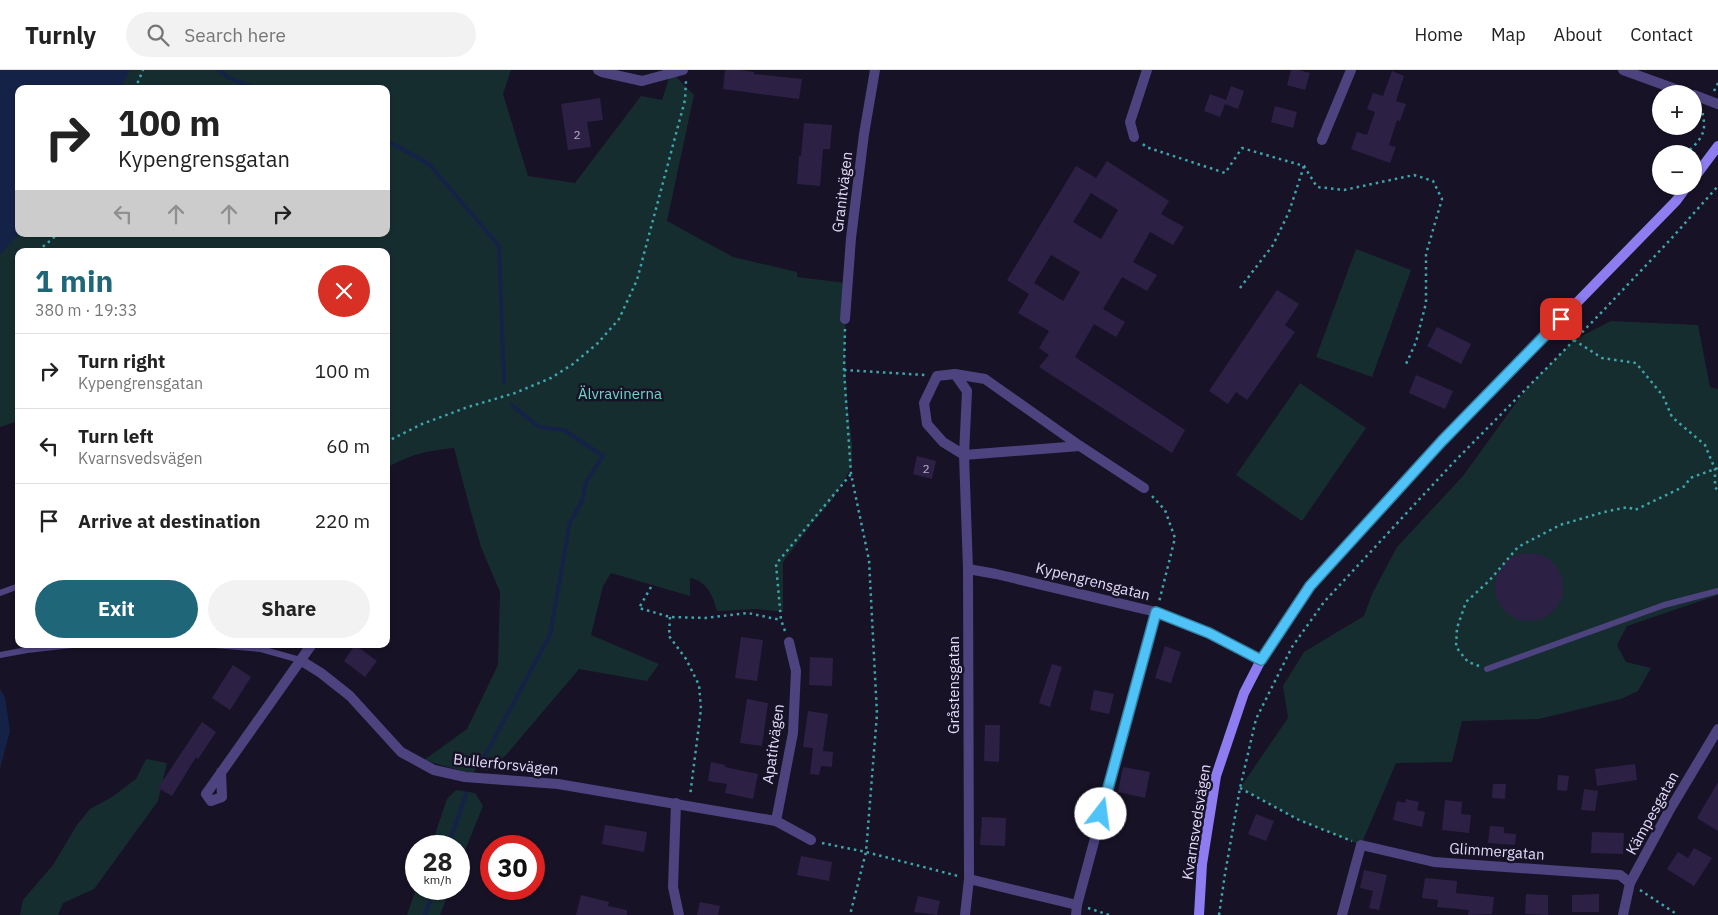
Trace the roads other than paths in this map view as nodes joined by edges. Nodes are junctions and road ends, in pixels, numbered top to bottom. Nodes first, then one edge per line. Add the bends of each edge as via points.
1 (598, 70) edge
2 (875, 70) edge
3 (1147, 70) edge
4 (1351, 70) edge
5 (1623, 70) edge
6 (685, 75) edge
7 (1664, 85) edge
8 (1134, 137) road end
9 (1322, 140) dead end
10 (1718, 146) edge
11 (1702, 167) edge
12 (1680, 195) edge
13 (845, 319) road end
14 (956, 374) junction
15 (1080, 446) junction
16 (964, 455) junction
17 (1144, 488) road end
18 (968, 569) junction
19 (15, 587) edge
20 (1718, 591) edge
21 (0, 593) edge
22 (1156, 612) junction
23 (789, 642) road end
24 (45, 648) edge
25 (250, 648) edge
26 (309, 648) edge
27 (0, 654) edge
28 (300, 660) junction
29 (1261, 660) junction
30 (1488, 669) road end
31 (1718, 729) edge
32 (221, 772) dead end
33 (676, 803) junction
34 (776, 821) junction
35 (810, 840) road end
36 (969, 879) junction
37 (1630, 883) junction
38 (1076, 910) edge
39 (679, 915) edge
40 (964, 915) edge
41 (1199, 915) edge
42 (1342, 915) edge
43 (1623, 915) edge

1 - 6 street via 642,81
2 - 13 street, Granitvägen via 851,238
3 - 8 street via 1130,122
4 - 9 street
5 - 7 street
10 - 11 street
12 - 29 street, Kvarnsvedsvägen via 1442,441 1310,586
14 - 15 street via 986,379
14 - 16 street, Gråstensgatan via 967,391
14 - 16 street via 937,376 924,403 927,424 943,442
15 - 16 street
15 - 17 street
16 - 18 street, Gråstensgatan
18 - 22 street, Kypengrensgatan
18 - 36 street, Gråstensgatan
19 - 21 lane
20 - 30 lane via 1664,605
22 - 29 street, Kypengrensgatan via 1209,633
22 - 38 street
23 - 34 street, Apatitvägen via 796,671 793,733
24 - 27 lane, Bullerforsvägen
25 - 28 lane, Bullerforsvägen
26 - 28 street
28 - 32 street
28 - 33 street, Bullerforsvägen via 321,672 350,696 401,752 434,770 465,777 558,784
29 - 41 street, Kvarnsvedsvägen via 1244,693 1216,776 1202,864
31 - 37 street, Kämpesgatan
33 - 34 street, Bullerforsvägen
33 - 39 street via 673,887
34 - 35 street, Bullerforsvägen
36 - 38 street
36 - 40 street, Gråstensgatan
37 - 42 street, Glimmergatan via 1620,876 1434,862 1360,845
37 - 43 street, Kämpesgatan

